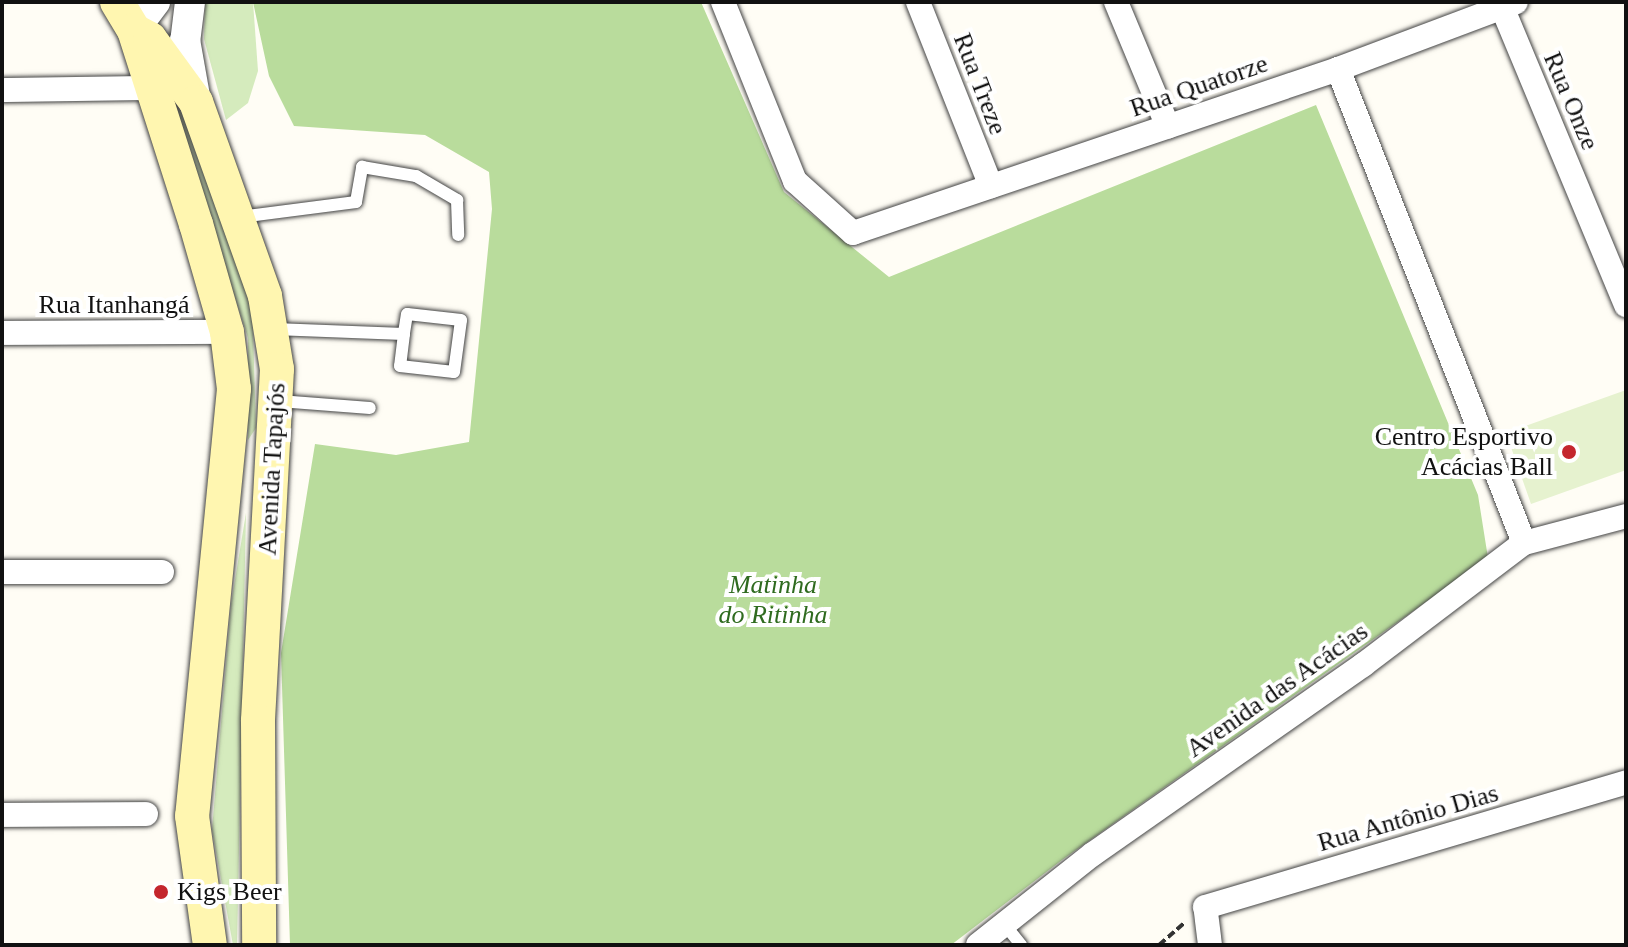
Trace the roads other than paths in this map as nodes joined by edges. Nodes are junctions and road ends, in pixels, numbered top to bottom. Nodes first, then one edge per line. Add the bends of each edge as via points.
1 (155, 2) edge
2 (188, 2) edge
3 (723, 2) edge
4 (918, 2) edge
5 (1116, 2) edge
6 (1509, 5) edge
7 (125, 16) edge
8 (1338, 69) junction
9 (150, 88) junction
10 (2, 90) edge
11 (196, 102) junction
12 (1168, 127) junction
13 (991, 186) junction
14 (237, 218) junction
15 (458, 235) dead end
16 (1626, 305) edge
17 (271, 329) junction
18 (227, 332) junction
19 (2, 333) edge
20 (404, 334) junction
21 (276, 400) junction
22 (370, 408) dead end
23 (273, 463) junction
24 (227, 469) junction
25 (1626, 516) edge
26 (1524, 543) junction
27 (2, 572) edge
28 (162, 572) dead end
29 (1626, 782) edge
30 (146, 814) dead end
31 (2, 815) edge
32 (1005, 925) junction
33 (210, 945) edge
34 (259, 945) edge
35 (978, 945) edge
36 (1021, 945) edge
37 (1210, 945) edge

1 - 7 street
2 - 7 street via 154,29
2 - 11 street via 185,40
3 - 13 street, Rua Quatorze via 795,181 853,233
4 - 13 street, Rua Treze
5 - 12 street
6 - 8 street, Rua Quatorze
6 - 16 street, Rua Onze
7 - 9 main road, Avenida Tapajós
7 - 11 main road, Avenida Tapajós via 150,39
8 - 12 street, Rua Quatorze
8 - 26 street
9 - 10 street
9 - 18 main road, Avenida Tapajós
11 - 14 main road, Avenida Tapajós
12 - 13 street, Rua Quatorze
14 - 15 lane via 356,202 362,167 416,176 457,200
14 - 17 main road, Avenida Tapajós
17 - 20 lane
17 - 21 main road, Avenida Tapajós
18 - 19 street, Rua Itanhangá
18 - 24 main road, Avenida Tapajós via 234,389
20 - 20 lane via 400,366 454,372 461,320 407,314
21 - 22 lane
21 - 23 main road, Avenida Tapajós
23 - 24 main road via 254,478
23 - 34 main road, Avenida Tapajós via 258,721
24 - 33 main road, Avenida Tapajós via 192,816
25 - 26 street, Avenida das Acácias
26 - 32 street, Avenida das Acácias via 1363,665 1093,854
27 - 28 street
29 - 37 street, Rua Antônio Dias via 1205,907
30 - 31 street
32 - 35 street, Avenida das Acácias
32 - 36 lane

